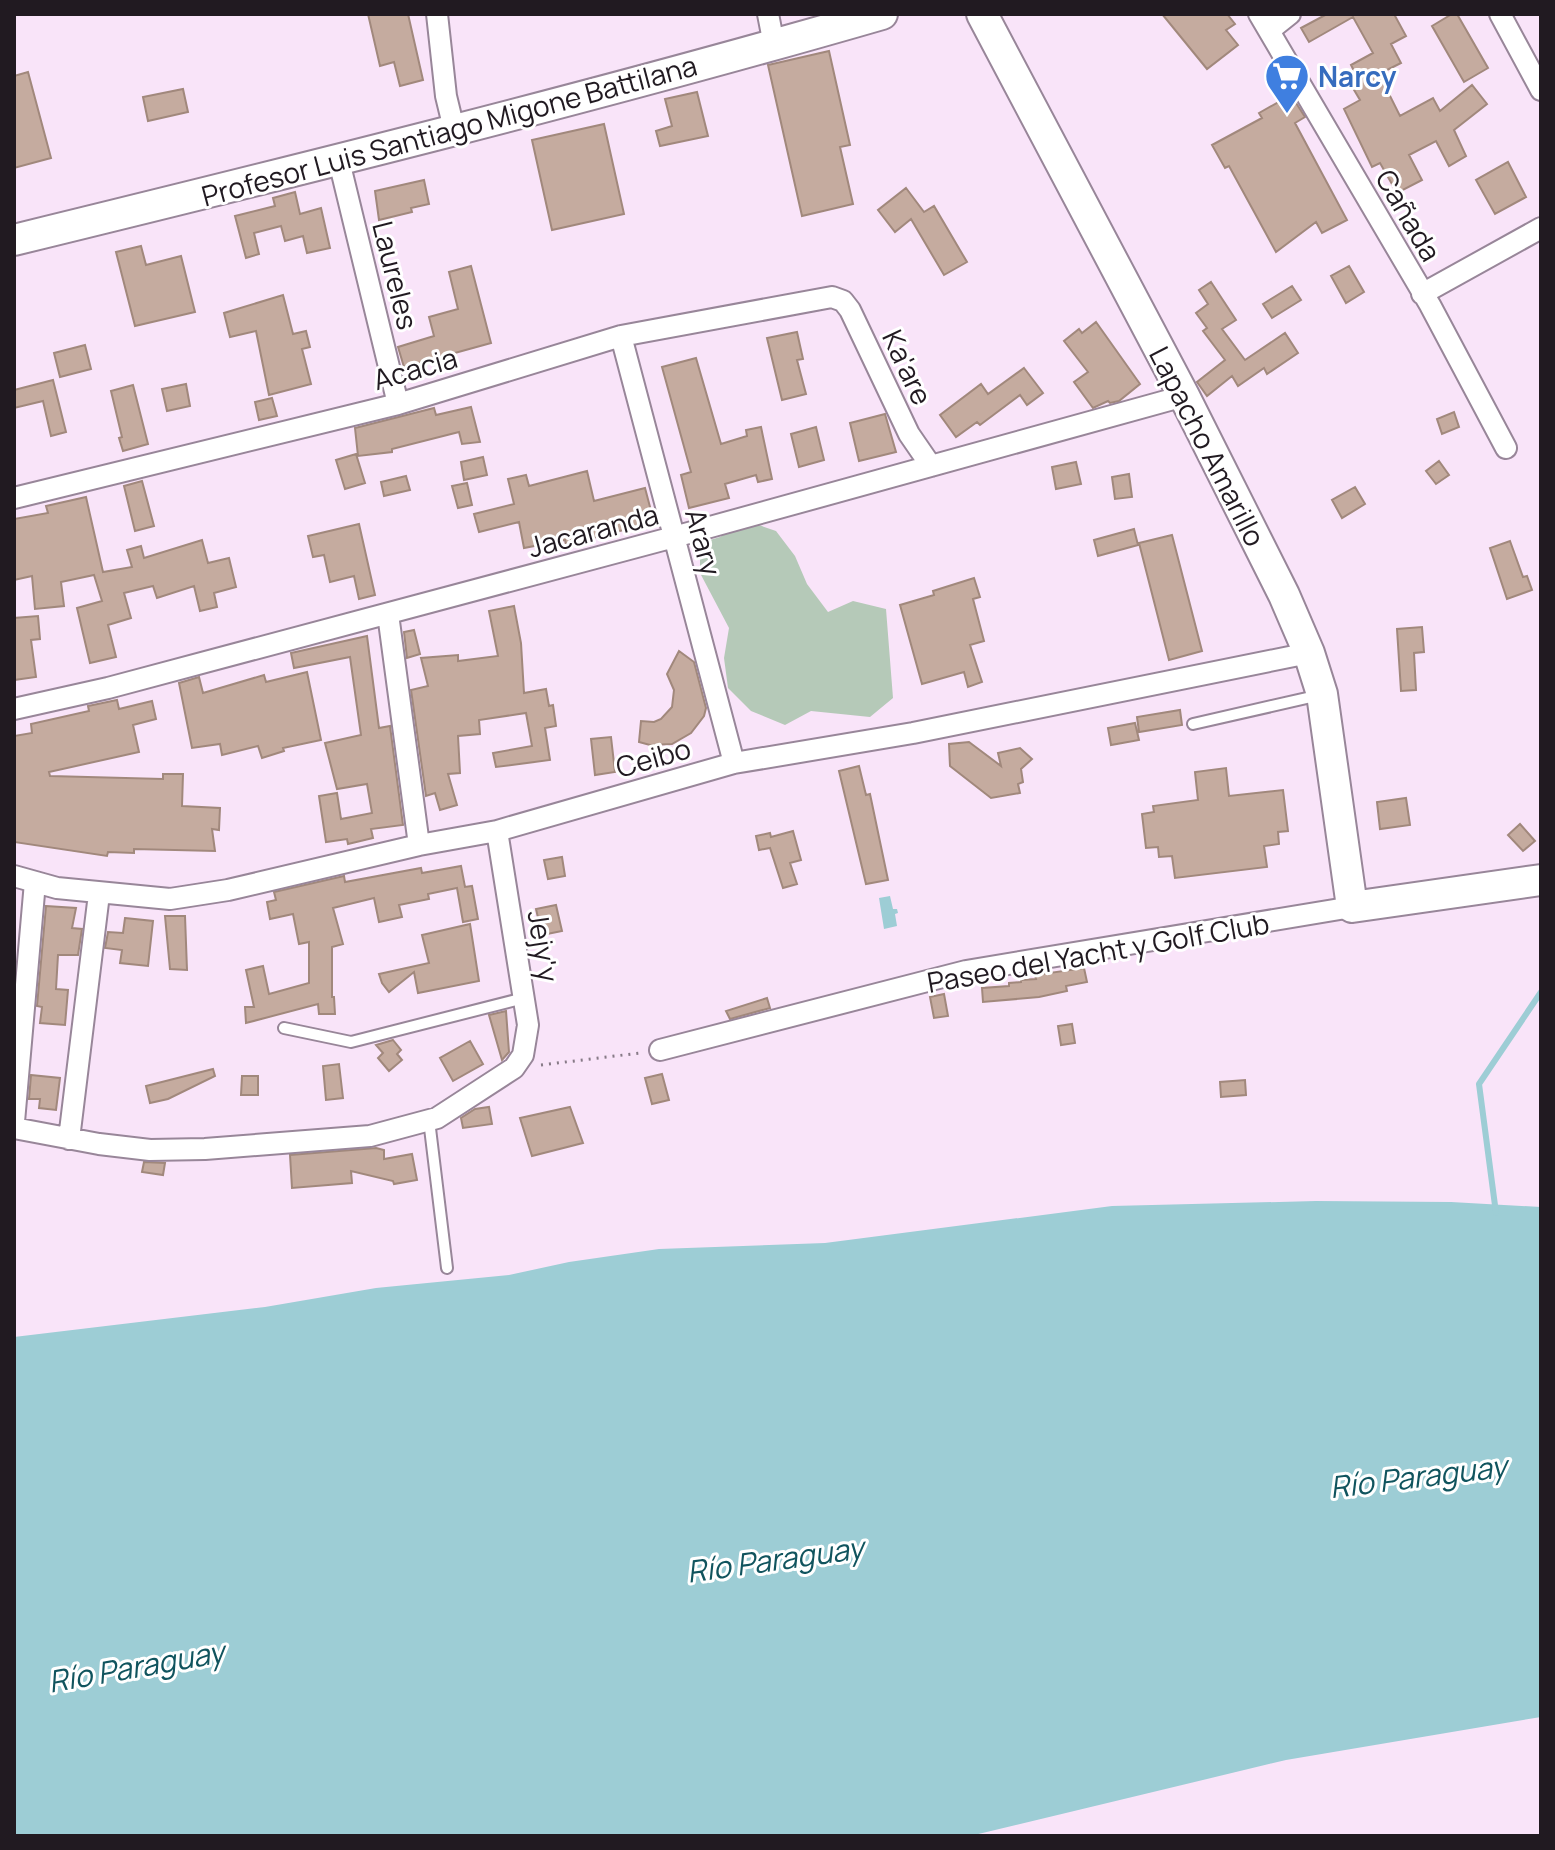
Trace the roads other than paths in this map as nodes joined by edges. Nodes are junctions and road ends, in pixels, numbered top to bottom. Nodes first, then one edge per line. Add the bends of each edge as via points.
1 (437, 14) edge
2 (768, 14) edge
3 (882, 14) edge
4 (982, 14) edge
5 (1290, 14) edge
6 (1500, 14) edge
7 (1265, 22) edge
8 (774, 45) junction
9 (1541, 90) edge
10 (454, 129) junction
11 (339, 161) junction
12 (1541, 228) edge
13 (14, 240) edge
14 (1422, 294) junction
15 (832, 297) joint
16 (621, 336) junction
17 (1184, 396) junction
18 (398, 404) junction
19 (1506, 448) dead end
20 (931, 466) junction
21 (14, 498) edge
22 (674, 537) junction
23 (388, 614) junction
24 (1309, 653) junction
25 (1322, 694) junction
26 (14, 709) edge
27 (1193, 724) dead end
28 (734, 763) junction
29 (497, 831) junction
30 (419, 845) junction
31 (14, 876) edge
32 (1541, 880) edge
33 (35, 882) junction
34 (99, 894) junction
35 (1352, 907) junction
36 (524, 998) junction
37 (284, 1028) dead end
38 (660, 1050) road end
39 (429, 1120) junction
40 (14, 1122) edge
41 (14, 1128) edge
42 (69, 1139) junction
43 (447, 1268) dead end

1 - 10 street
2 - 8 street
3 - 8 main road, Profesor Luis Santiago Migone Battilana
4 - 17 main road, Lapacho Amarillo
5 - 7 street
6 - 9 street
7 - 14 street, Cañada
8 - 10 main road, Profesor Luis Santiago Migone Battilana
10 - 11 main road, Profesor Luis Santiago Migone Battilana
11 - 13 main road, Profesor Luis Santiago Migone Battilana
11 - 18 street, Laureles
12 - 14 street
14 - 19 street, Cañada
15 - 16 street, Acacia
15 - 20 street, Ka'are via 850,310 909,434
16 - 18 street, Acacia
16 - 22 street, Arary
17 - 20 street, Jacaranda
17 - 24 main road, Lapacho Amarillo
18 - 21 street, Acacia
20 - 22 street, Jacaranda
22 - 23 street, Jacaranda
22 - 28 street, Arary
23 - 26 street, Jacaranda
23 - 30 street
24 - 25 main road, Lapacho Amarillo
24 - 28 street, Ceibo via 913,733
25 - 27 lane
25 - 35 main road, Lapacho Amarillo
28 - 29 street, Ceibo
29 - 30 street, Ceibo
29 - 36 street, Jejy'y
30 - 34 street, Ceibo via 199,895 170,899
31 - 33 street, Ceibo
32 - 35 main road, Paseo del Yacht y Golf Club
33 - 34 street, Ceibo
33 - 40 street
34 - 42 street
35 - 38 street, Paseo del Yacht y Golf Club via 966,971
36 - 37 lane via 351,1042
36 - 39 street, Jejy'y via 528,1040 514,1068
39 - 42 street via 370,1136 205,1149 150,1150
39 - 43 lane
41 - 42 street

